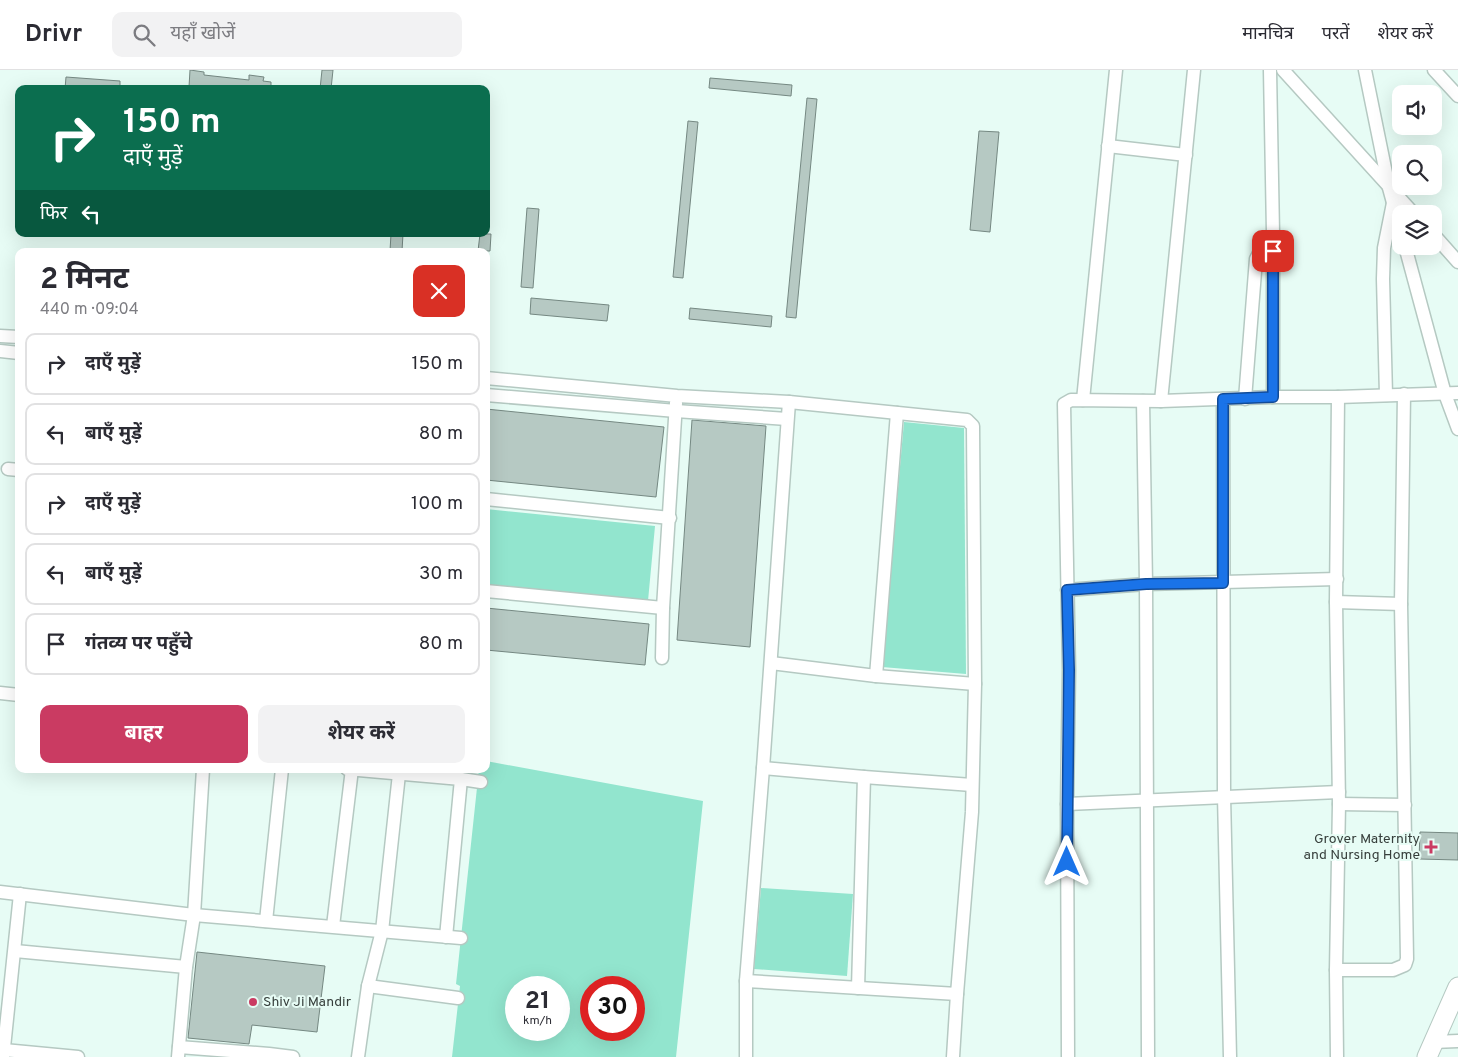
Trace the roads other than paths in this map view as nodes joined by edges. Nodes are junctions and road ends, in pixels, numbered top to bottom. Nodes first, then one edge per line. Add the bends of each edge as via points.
1 (1116, 70) edge
2 (1194, 70) edge
3 (1270, 70) edge
4 (1283, 70) edge
5 (1366, 70) edge
6 (1434, 70) edge
7 (1458, 96) edge
8 (1108, 146) junction
9 (1186, 155) junction
10 (1389, 188) junction
11 (1393, 203) joint
12 (1405, 205) edge
13 (1273, 233) junction
14 (1442, 245) edge
15 (1408, 255) edge
16 (1458, 262) edge
17 (0, 336) edge
18 (15, 337) edge
19 (0, 351) edge
20 (15, 353) edge
21 (490, 378) edge
22 (1452, 393) edge
23 (490, 394) edge
24 (1404, 394) junction
25 (1386, 395) junction
26 (677, 396) junction
27 (1338, 396) junction
28 (1273, 397) junction
29 (1223, 399) junction
30 (1244, 399) junction
31 (1083, 400) junction
32 (1143, 401) junction
33 (1161, 401) junction
34 (789, 402) junction
35 (676, 411) junction
36 (897, 413) junction
37 (787, 419) junction
38 (1458, 429) edge
39 (490, 499) edge
40 (670, 518) junction
41 (1337, 579) junction
42 (1223, 583) junction
43 (1146, 584) junction
44 (1067, 590) junction
45 (490, 591) edge
46 (1336, 602) junction
47 (1401, 604) junction
48 (663, 608) junction
49 (662, 658) dead end
50 (770, 663) junction
51 (876, 676) junction
52 (976, 684) junction
53 (0, 693) edge
54 (15, 695) edge
55 (763, 768) junction
56 (203, 773) edge
57 (282, 773) edge
58 (352, 773) edge
59 (390, 773) edge
60 (399, 774) junction
61 (864, 778) junction
62 (461, 779) junction
63 (481, 782) dead end
64 (972, 785) junction
65 (1224, 796) junction
66 (1339, 798) junction
67 (1146, 801) junction
68 (1067, 804) junction
69 (1406, 806) junction
70 (0, 892) edge
71 (20, 894) junction
72 (194, 915) junction
73 (266, 921) junction
74 (333, 926) junction
75 (382, 931) junction
76 (446, 937) junction
77 (461, 938) dead end
78 (14, 951) junction
79 (186, 967) junction
80 (1336, 970) junction
81 (746, 981) junction
82 (368, 986) junction
83 (858, 988) junction
84 (1458, 988) edge
85 (957, 994) junction
86 (458, 998) dead end
87 (1458, 1041) edge
88 (1430, 1050) edge
89 (179, 1052) edge
90 (4, 1054) edge
91 (269, 1055) edge
92 (78, 1057) edge
93 (293, 1057) edge
94 (358, 1057) edge
95 (746, 1057) edge
96 (953, 1057) edge
97 (1068, 1057) edge
98 (1148, 1057) edge
99 (1230, 1057) edge
100 (1336, 1057) edge

1 - 8 street
2 - 9 street
3 - 13 street
4 - 10 street
5 - 10 street
6 - 7 street
8 - 9 street
8 - 31 street
9 - 33 street
10 - 11 street
10 - 12 street
11 - 25 street via 1383,264
13 - 28 street
13 - 30 street via 1256,259
14 - 16 street
15 - 22 street
17 - 18 street
19 - 20 street
21 - 26 street
22 - 24 street
22 - 38 street
23 - 35 street
24 - 25 street
24 - 47 street
25 - 27 street
26 - 34 street
26 - 35 street
27 - 28 street
27 - 41 street
28 - 30 street
29 - 30 street
29 - 33 street
29 - 42 street
31 - 32 street
31 - 44 street via 1067,401 1063,407
32 - 33 street
32 - 43 street
34 - 36 street
34 - 37 street
35 - 37 street
35 - 40 street
36 - 51 street
36 - 52 street via 967,420 973,426
37 - 50 street
39 - 40 street
40 - 48 street
41 - 42 street
41 - 46 street
42 - 43 street
42 - 65 street
43 - 44 street
43 - 67 street
44 - 68 street
45 - 48 street
46 - 47 street
46 - 66 street
47 - 69 street
48 - 49 street
50 - 51 street
50 - 55 street
51 - 52 street
52 - 64 street
53 - 54 street
55 - 61 street
55 - 81 street
56 - 72 street
57 - 73 street
58 - 74 street
59 - 60 street
60 - 62 street
60 - 75 street
61 - 64 street
61 - 83 street
62 - 63 street
62 - 76 street
64 - 85 street
65 - 66 street
65 - 67 street
65 - 99 street
66 - 69 street
66 - 80 street
67 - 68 street
67 - 98 street
68 - 97 street
69 - 80 street via 1405,965 1393,970
70 - 71 street
71 - 72 street
71 - 78 street
72 - 73 street
72 - 79 street
73 - 74 street
74 - 75 street
75 - 76 street
75 - 82 street
76 - 77 street
78 - 79 street
78 - 90 street
79 - 89 street
80 - 100 street
81 - 83 street
81 - 95 street
82 - 86 street
82 - 94 street
83 - 85 street
84 - 88 street
85 - 96 street
87 - 88 street
89 - 91 street
90 - 92 street
91 - 93 street

